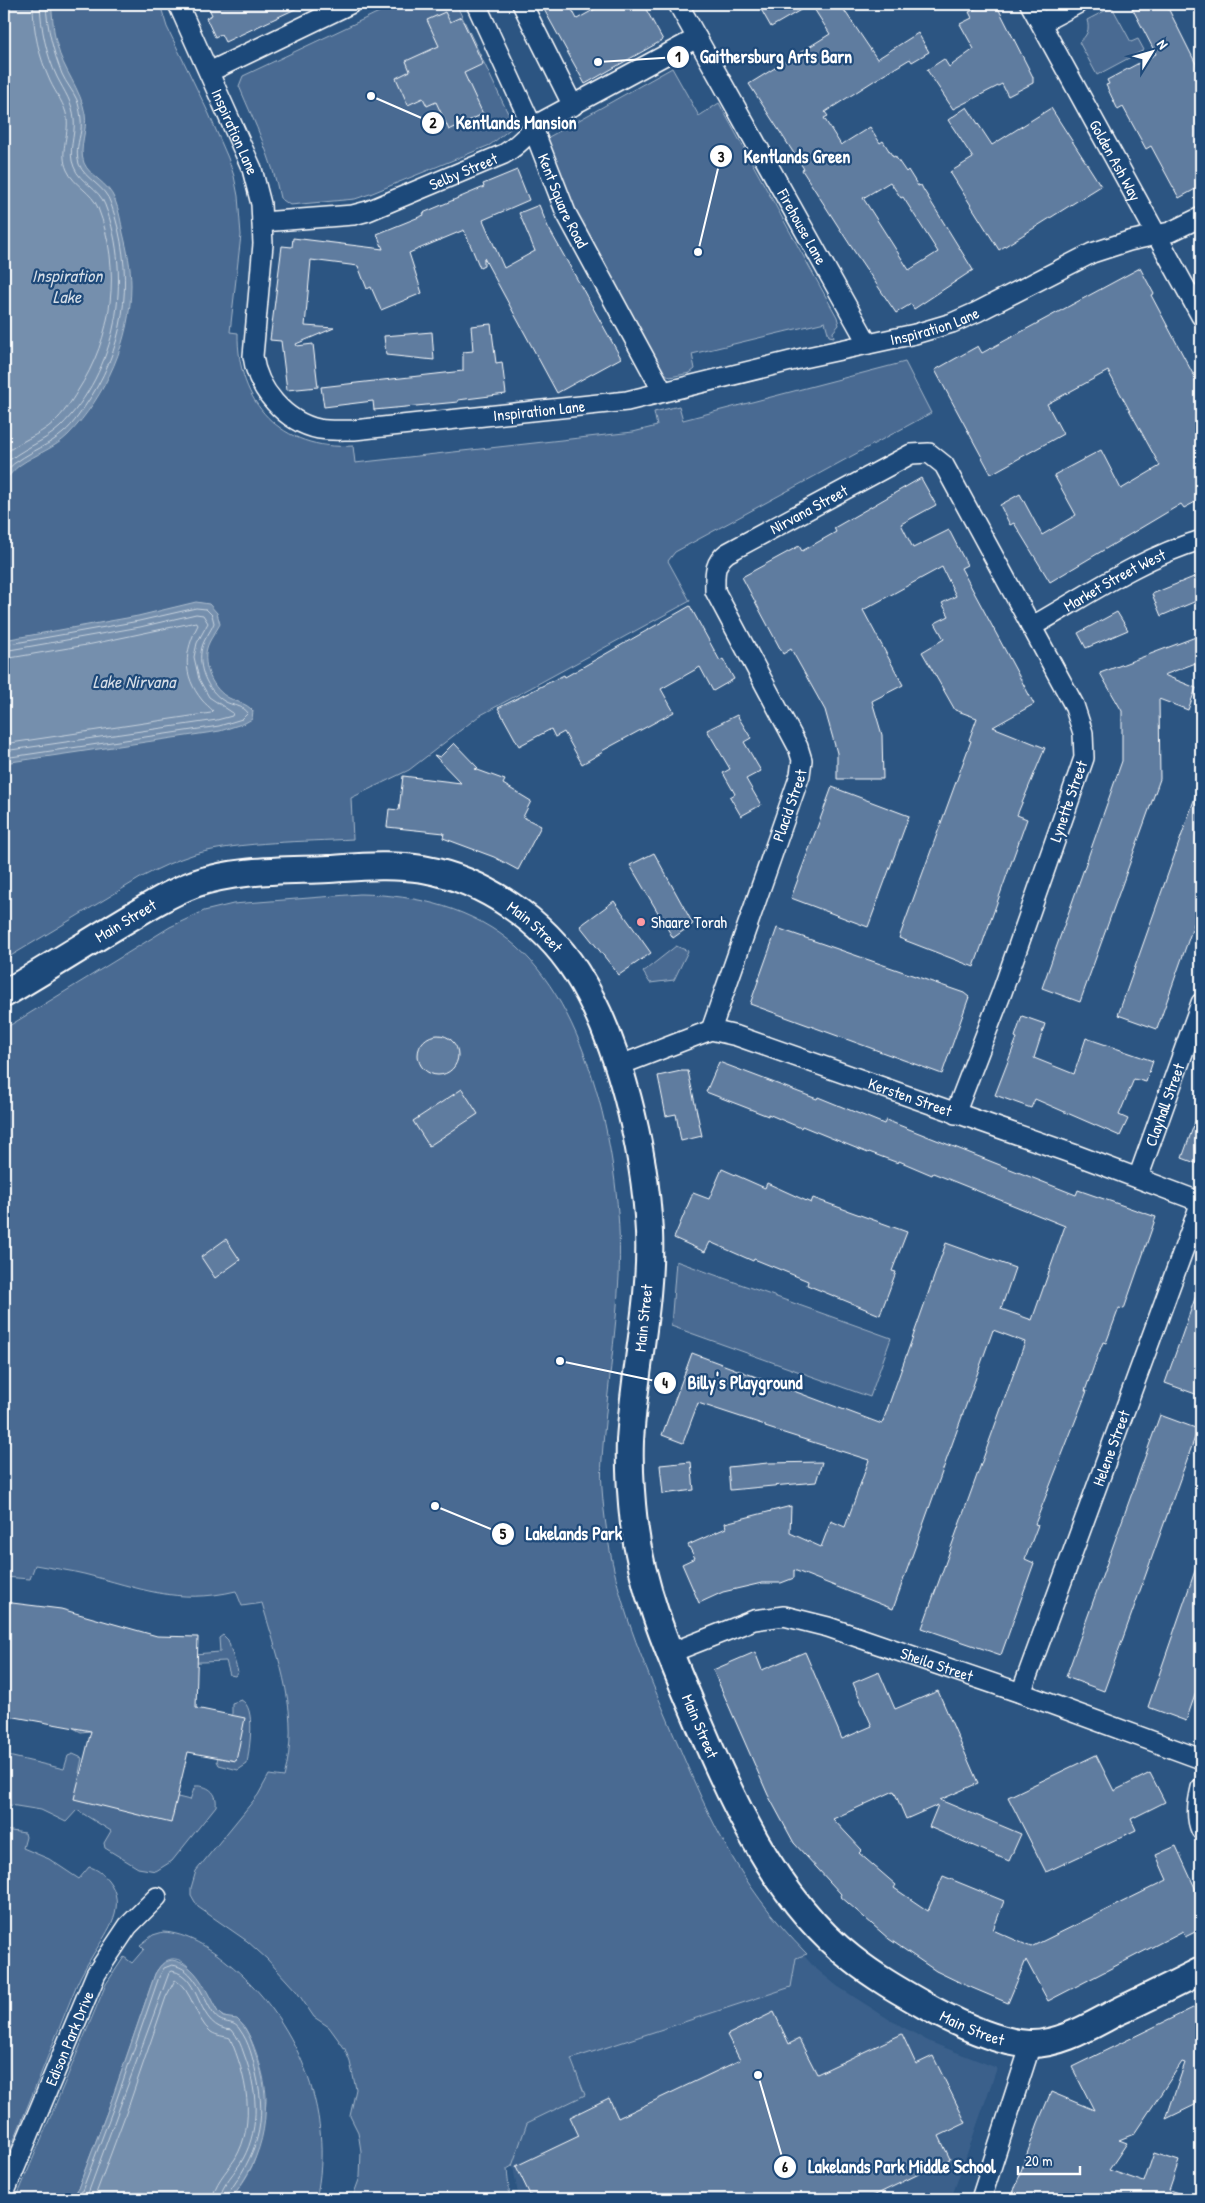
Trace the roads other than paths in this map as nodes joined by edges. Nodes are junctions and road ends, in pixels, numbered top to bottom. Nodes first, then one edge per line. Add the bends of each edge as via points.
1 (178, 4) edge
2 (350, 4) edge
3 (476, 4) edge
4 (522, 4) edge
5 (678, 4) edge
6 (1030, 4) edge
7 (1077, 4) edge
8 (1040, 23) junction
9 (697, 38) junction
10 (209, 72) junction
11 (573, 106) junction
12 (534, 128) junction
13 (1201, 217) edge
14 (262, 222) junction
15 (1159, 236) junction
16 (1201, 316) edge
17 (868, 344) junction
18 (663, 392) junction
19 (929, 453) joint
20 (1201, 540) edge
21 (715, 591) joint
22 (1031, 627) junction
23 (4, 994) edge
24 (1201, 1003) edge
25 (711, 1030) junction
26 (618, 1066) junction
27 (955, 1114) junction
28 (1138, 1178) junction
29 (1201, 1202) edge
30 (670, 1653) junction
31 (1021, 1693) junction
32 (1201, 1759) edge
33 (1201, 1788) edge
34 (1201, 1830) edge
35 (157, 1897) dead end
36 (1201, 1970) edge
37 (1031, 2044) junction
38 (4, 2194) edge
39 (981, 2199) edge

1 - 10 street, Inspiration Lane
2 - 10 street
3 - 12 street, Kent Square Road
4 - 11 street
5 - 9 street, Firehouse Lane
6 - 8 street, Golden Ash Way
7 - 8 street
8 - 15 street, Golden Ash Way
9 - 11 street, Selby Street
9 - 17 street, Firehouse Lane
10 - 14 street, Inspiration Lane via 252,169
11 - 12 street, Selby Street
12 - 14 street, Selby Street via 522,142 504,154 368,211
12 - 18 street, Kent Square Road via 566,213
13 - 15 street, Inspiration Lane
14 - 18 street, Inspiration Lane via 254,363 270,397 304,424 318,429 354,430 627,401
15 - 16 street, Golden Ash Way
15 - 17 street, Inspiration Lane via 1129,241 1092,253 952,323
17 - 18 street, Inspiration Lane
19 - 21 street, Nirvana Street via 911,454 719,559 714,572
19 - 22 street, Lynette Street via 944,465
20 - 22 street, Market Street West via 1173,548
21 - 25 street, Placid Street via 798,746 802,760 800,775
22 - 27 street, Lynette Street via 1074,705 1083,733 1084,758 1002,992
23 - 26 street, Main Street via 159,900 211,879 262,872 375,866 423,869 491,894 535,924 554,943 585,988
24 - 28 street, Clayhall Street
25 - 26 street
25 - 27 street, Kersten Street via 737,1036
26 - 30 street, Main Street via 643,1170 649,1234 647,1291 630,1442 633,1518 644,1575
27 - 28 street, Kersten Street
28 - 29 street, Kersten Street
29 - 31 street, Helene Street
30 - 31 street, Sheila Street via 754,1620 784,1616 828,1627
30 - 37 street, Main Street via 734,1805 776,1875 810,1917 847,1955 891,1987 944,2016 978,2030
31 - 32 street, Sheila Street
33 - 34 street via 1198,1803
35 - 38 street, Edison Park Drive via 128,1926 96,1974
36 - 37 street, Main Street via 1076,2032
37 - 39 street

